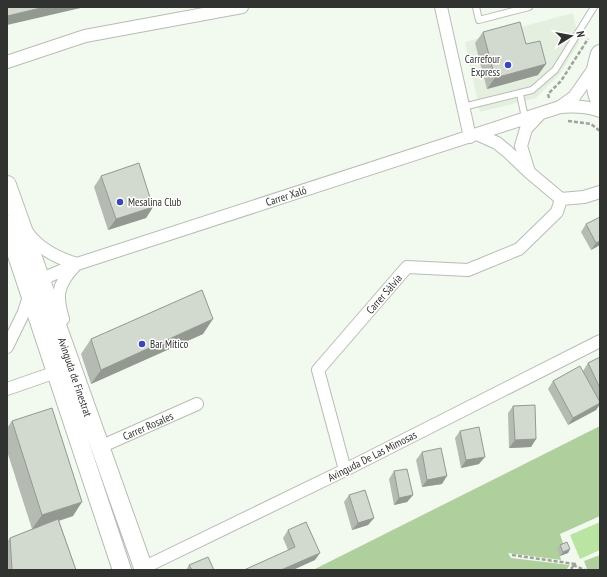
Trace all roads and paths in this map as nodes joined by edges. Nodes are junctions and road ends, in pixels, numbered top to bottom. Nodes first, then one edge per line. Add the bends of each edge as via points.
1 (242, 7) edge
2 (441, 7) edge
3 (476, 7) edge
4 (529, 7) edge
5 (594, 7) edge
6 (589, 37) dead end
7 (598, 60) edge
8 (7, 62) edge
9 (520, 94) junction
10 (600, 101) edge
11 (463, 107) junction
12 (551, 110) junction
13 (600, 111) edge
14 (525, 118) junction
15 (600, 131) edge
16 (474, 135) junction
17 (530, 173) junction
18 (7, 185) edge
19 (600, 192) edge
20 (561, 199) junction
21 (14, 225) edge
22 (77, 264) junction
23 (65, 276) junction
24 (36, 287) junction
25 (600, 341) edge
26 (63, 344) junction
27 (7, 347) edge
28 (56, 372) junction
29 (79, 388) junction
30 (7, 390) edge
31 (197, 404) dead end
32 (100, 447) junction
33 (346, 470) junction
34 (512, 555) dead end
35 (573, 565) junction
36 (143, 569) edge
37 (122, 570) edge
38 (570, 570) edge
39 (585, 570) edge

1 - 8 street via 85,36
2 - 11 street
3 - 4 lane via 479,20
5 - 9 lane via 555,70 532,90
6 - 12 path via 561,81 548,94
7 - 10 main road via 595,83
7 - 12 street, Carrer Xaló via 574,97
9 - 11 lane
9 - 14 lane
11 - 16 street
12 - 13 street, Carrer Xaló via 579,106
12 - 14 street, Carrer Xaló
12 - 15 path via 555,119 591,124
12 - 17 street via 526,129 521,146
14 - 16 street, Carrer Xaló
16 - 17 street via 497,143
16 - 22 street, Carrer Xaló
17 - 20 street
18 - 21 main road, Avinguda de Finestrat
19 - 20 street via 584,197
20 - 33 street, Carrer Sàlvia via 557,212 519,249 468,270 407,268 318,370
21 - 22 street via 46,251 62,260
21 - 24 main road, Avinguda de Finestrat
21 - 24 main road, Avinguda de Finestrat via 23,271
22 - 23 street
22 - 24 street, Carrer Xaló via 49,276
23 - 24 street via 55,283
23 - 29 street via 58,302 77,369
24 - 26 main road, Avinguda de Finestrat
24 - 27 street
24 - 28 main road, Avinguda de Finestrat
25 - 33 street, Avinguda De Las Mimosas
26 - 28 street, Avinguda de Finestrat via 60,367
26 - 29 main road, Avinguda de Finestrat
28 - 29 street, Avinguda de Finestrat via 64,373
28 - 30 street
28 - 37 main road, Avinguda de Finestrat
29 - 32 main road, Avinguda de Finestrat
31 - 32 street, Carrer Rosales
32 - 36 main road, Avinguda de Finestrat
33 - 36 street, Avinguda De Las Mimosas
34 - 35 path via 575,564
35 - 38 path
35 - 39 path

